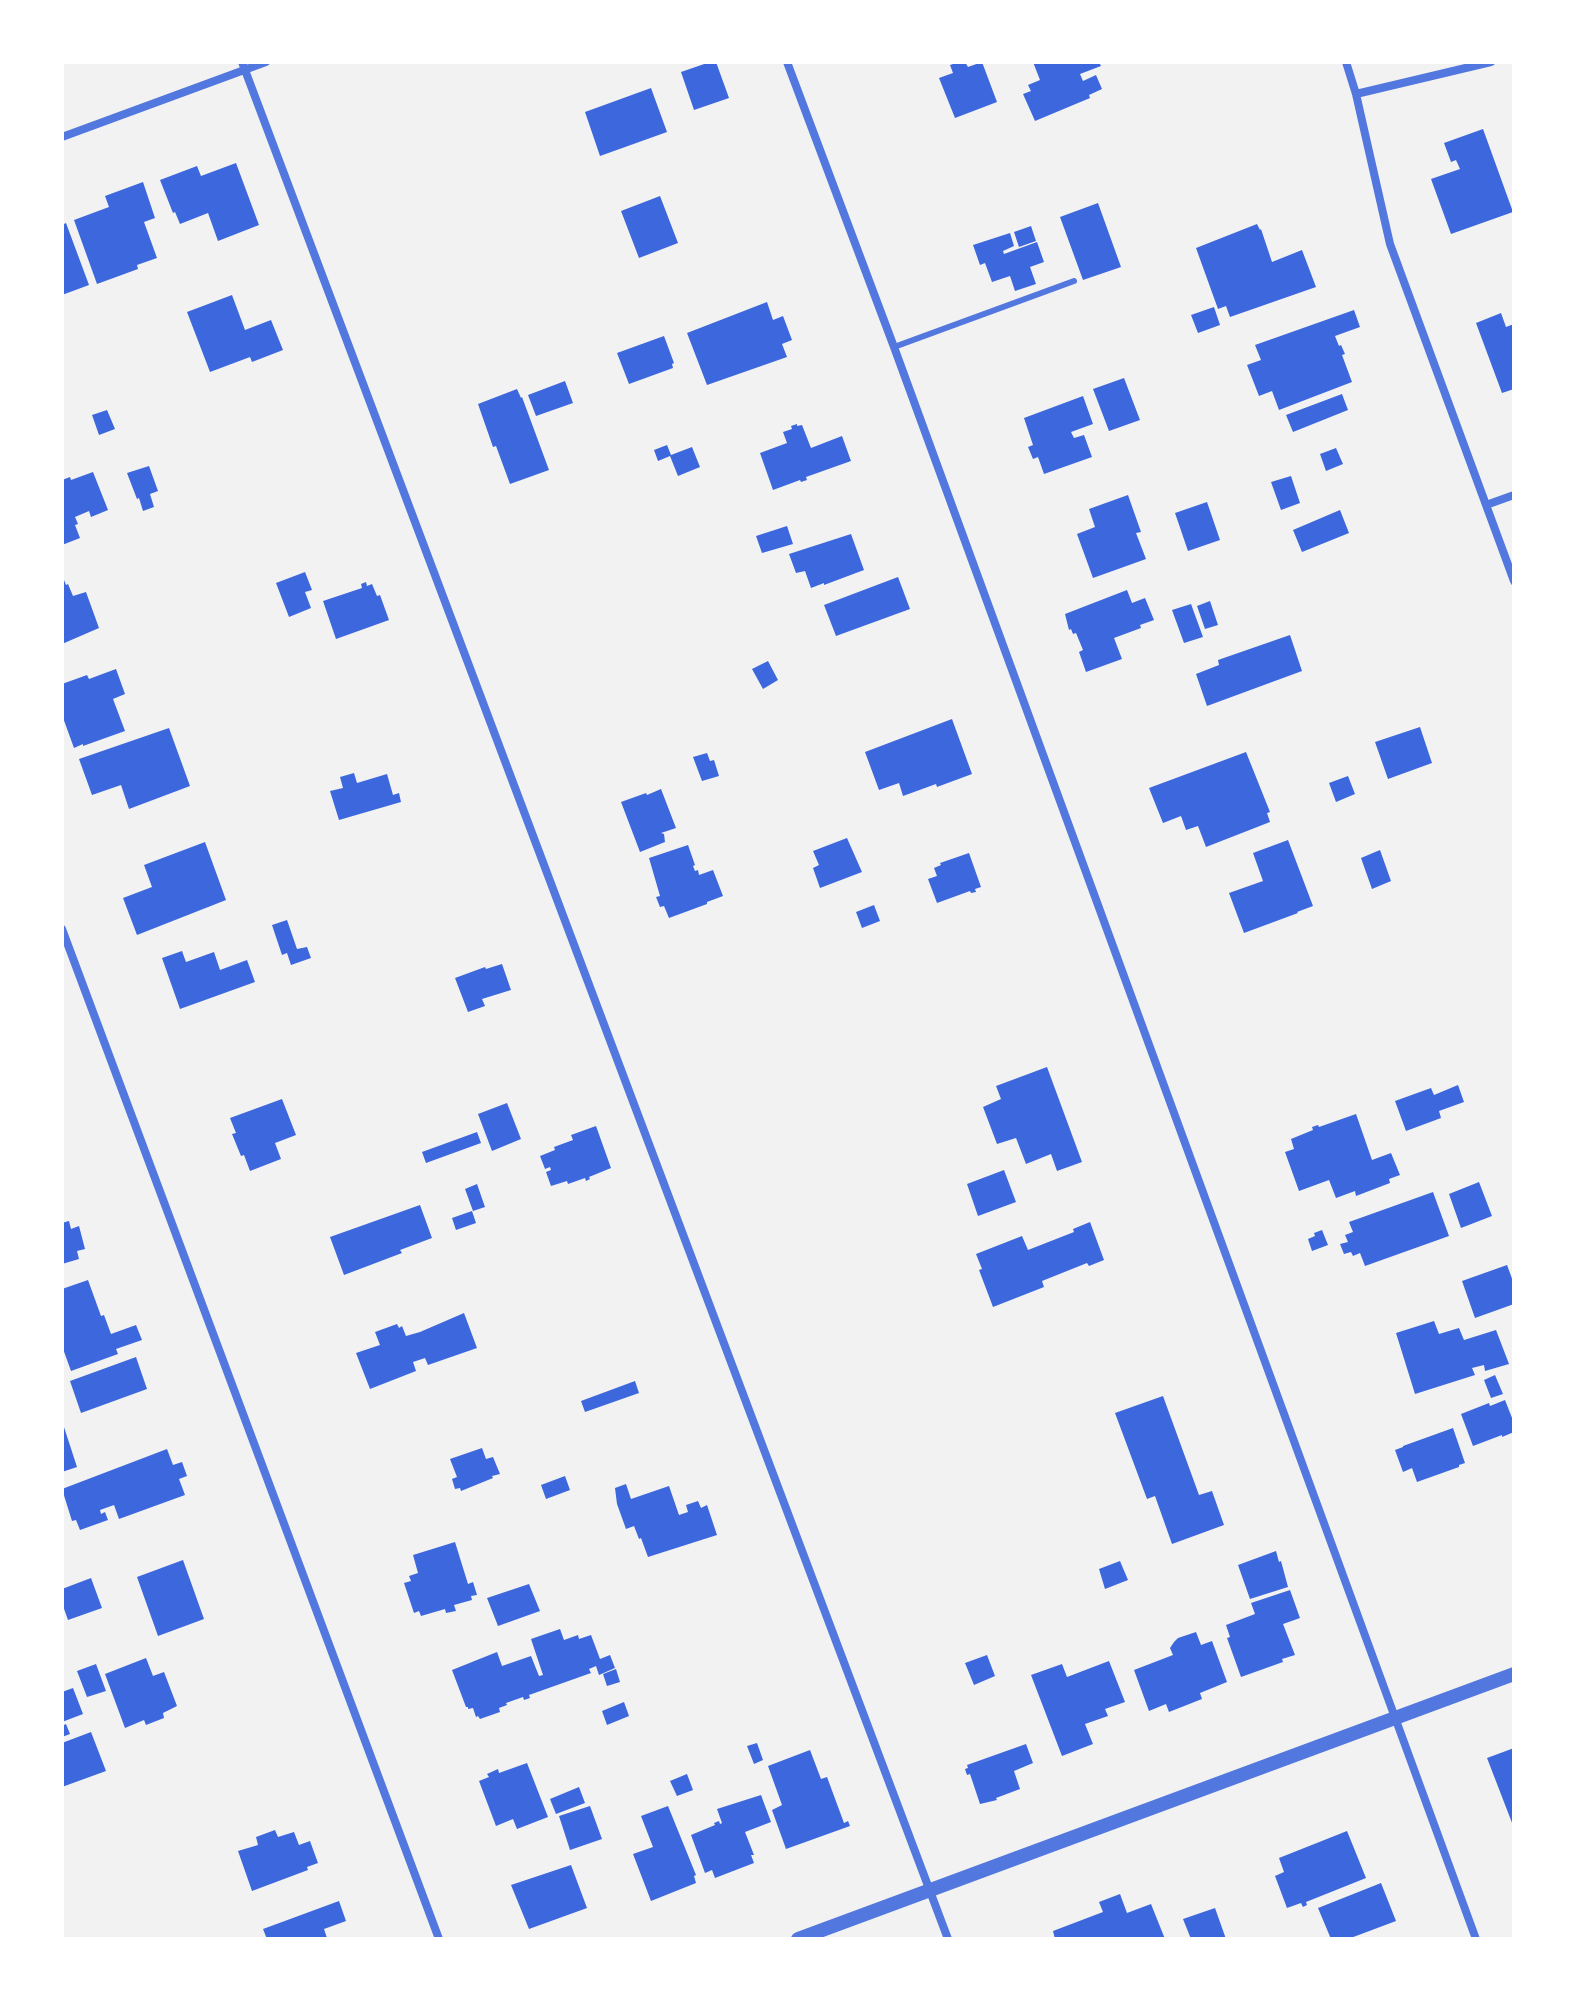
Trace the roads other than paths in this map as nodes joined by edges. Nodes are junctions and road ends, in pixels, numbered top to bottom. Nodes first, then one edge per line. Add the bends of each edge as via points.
1 (266, 62) edge
2 (787, 62) edge
3 (1346, 62) edge
4 (1491, 62) edge
5 (244, 66) edge
6 (1356, 94) junction
7 (62, 137) edge
8 (1074, 281) dead end
9 (894, 347) junction
10 (1514, 495) edge
11 (1486, 505) junction
12 (1514, 581) edge
13 (62, 929) edge
14 (1514, 1674) edge
15 (1395, 1719) junction
16 (930, 1890) junction
17 (439, 1939) edge
18 (798, 1939) edge
19 (948, 1939) edge
20 (1476, 1939) edge

1 - 5 street
2 - 9 street
3 - 6 street
4 - 6 street
5 - 7 street
5 - 16 street
6 - 11 street via 1390,244
8 - 9 lane
9 - 15 street
10 - 11 street
11 - 12 street
13 - 17 street
14 - 15 street
15 - 16 street
15 - 20 street
16 - 18 street
16 - 19 street

